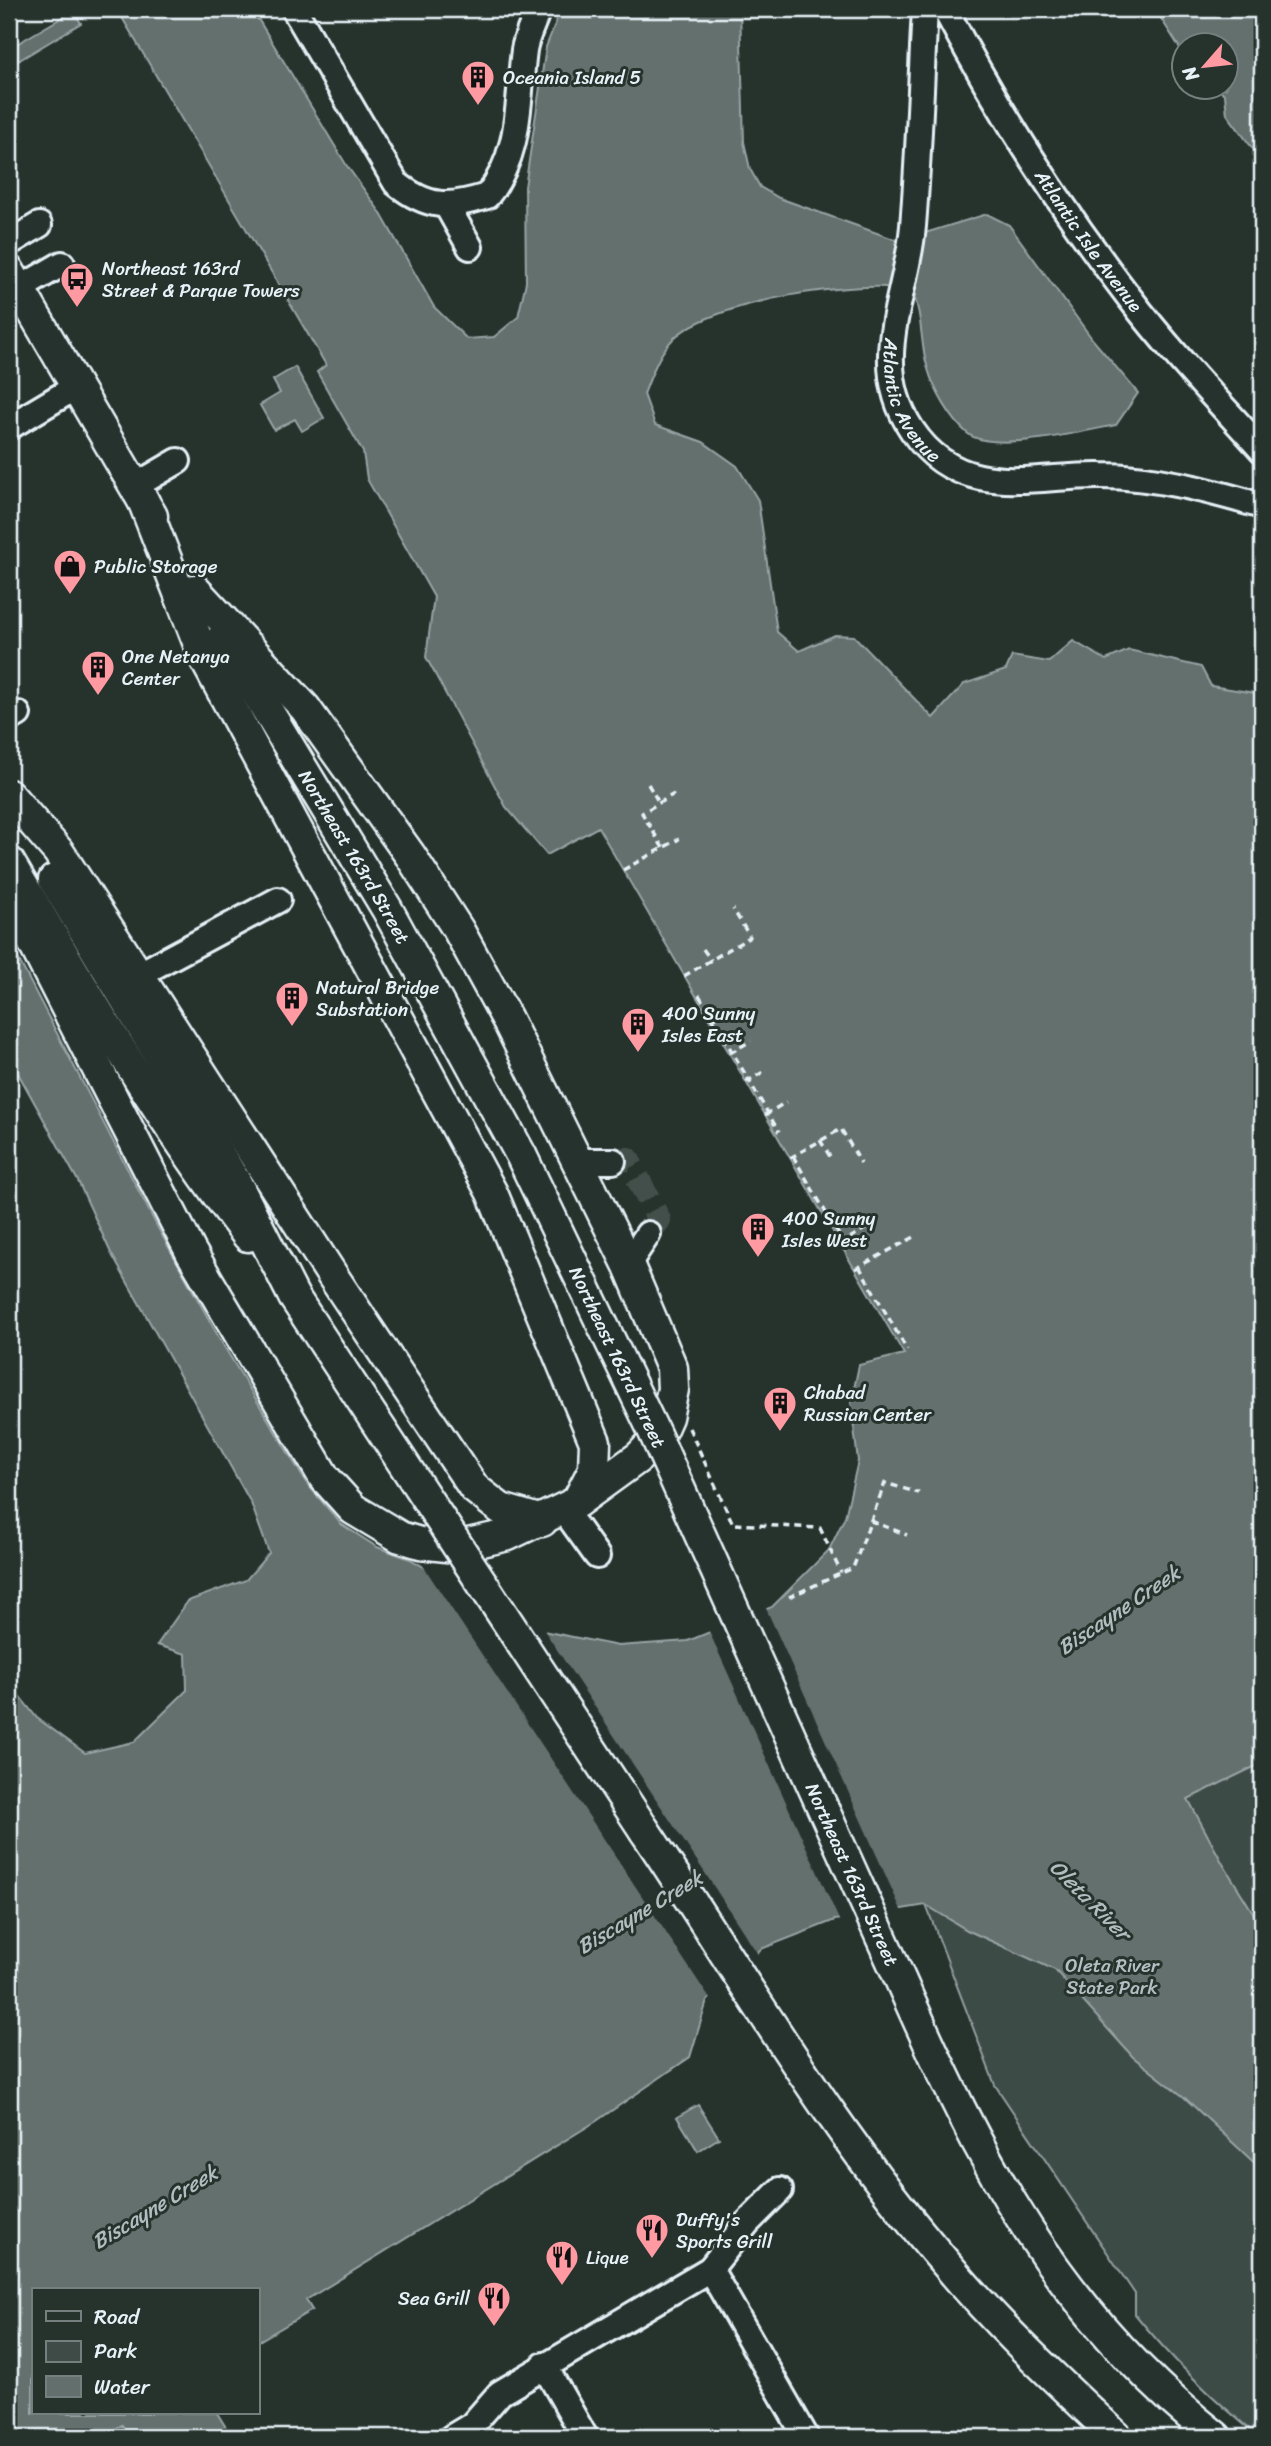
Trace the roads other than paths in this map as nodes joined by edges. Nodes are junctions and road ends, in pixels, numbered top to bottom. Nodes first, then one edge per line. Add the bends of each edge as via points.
1 (294, 9) edge
2 (538, 9) edge
3 (925, 9) edge
4 (945, 9) edge
5 (447, 206) junction
6 (39, 225) dead end
7 (9, 243) edge
8 (470, 247) dead end
9 (62, 264) dead end
10 (14, 280) edge
11 (76, 387) junction
12 (9, 427) edge
13 (1262, 450) edge
14 (178, 461) dead end
15 (139, 493) junction
16 (1262, 506) edge
17 (195, 590) junction
18 (9, 795) edge
19 (9, 801) edge
20 (9, 862) edge
21 (9, 895) edge
22 (278, 900) dead end
23 (138, 975) junction
24 (577, 1161) junction
25 (613, 1161) tunnel mouth
26 (648, 1234) tunnel mouth
27 (628, 1264) junction
28 (294, 1297) junction
29 (561, 1511) junction
30 (597, 1556) dead end
31 (780, 2190) dead end
32 (710, 2269) junction
33 (544, 2365) junction
34 (452, 2437) edge
35 (586, 2437) edge
36 (806, 2437) edge
37 (1117, 2437) edge
38 (1216, 2437) edge

1 - 5 street via 396,183 410,194
2 - 5 street via 525,46 514,147 508,164 487,196
3 - 16 street, Atlantic Avenue via 913,229 889,346 894,388 909,425 935,457 980,477 1131,478
4 - 13 street, Atlantic Isle Avenue via 1010,124 1090,245 1177,356
5 - 8 street
6 - 7 street
9 - 10 street
10 - 11 main road, Northeast 163rd Street
11 - 12 street
11 - 15 main road, Northeast 163rd Street
14 - 15 street
15 - 17 main road, Northeast 163rd Street
15 - 29 main road via 204,657 492,1193 594,1442 594,1469
17 - 24 main road via 305,708 418,866 484,975
17 - 38 main road, Northeast 163rd Street, bridge via 387,909 521,1155 654,1432 964,2122 1018,2217 1109,2339
18 - 23 main road via 58,851
19 - 28 main road via 126,1005 236,1183
20 - 28 main road via 130,1064 214,1192
21 - 29 main road via 191,1252 284,1411 342,1499 388,1532 438,1546 483,1543
22 - 23 street
23 - 29 main road via 474,1488 500,1509
24 - 25 street
24 - 27 main road
26 - 27 street
27 - 29 main road via 669,1354 672,1397 663,1425 647,1449 620,1474
28 - 37 main road, bridge via 844,2131 949,2267
29 - 30 street
31 - 32 street
32 - 33 street
32 - 36 street
33 - 34 street via 500,2393 472,2425
33 - 35 street

